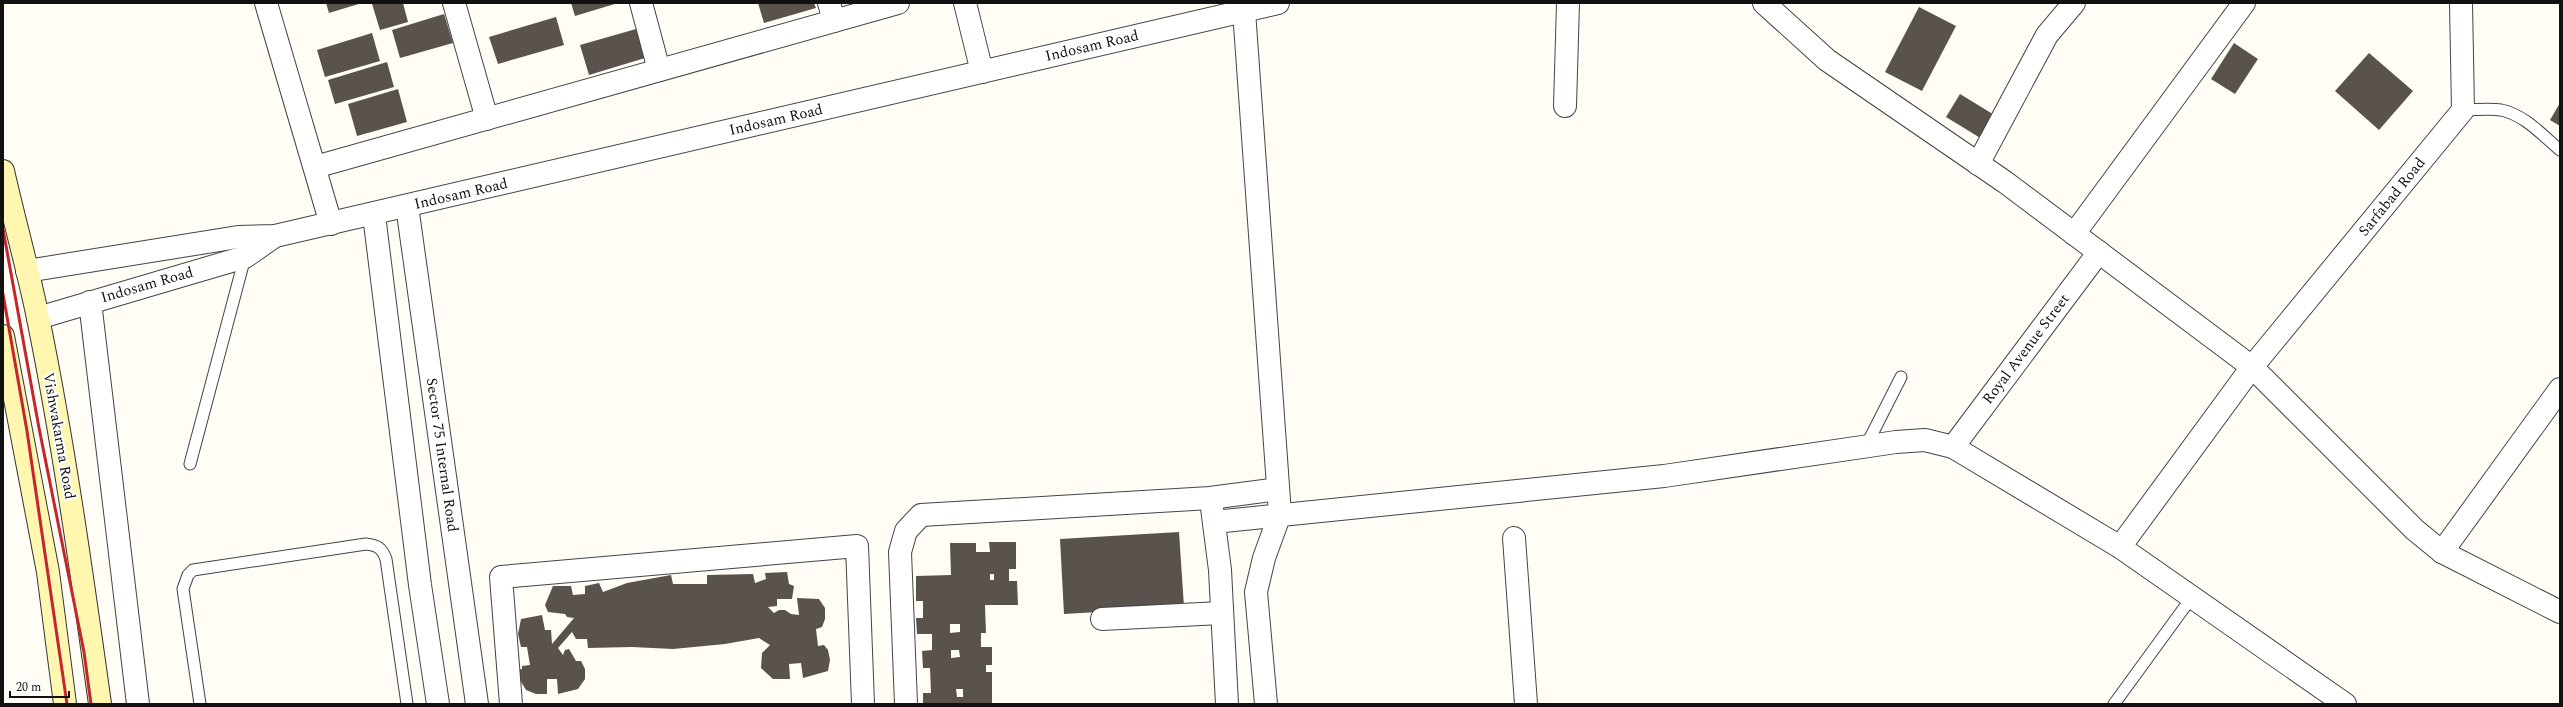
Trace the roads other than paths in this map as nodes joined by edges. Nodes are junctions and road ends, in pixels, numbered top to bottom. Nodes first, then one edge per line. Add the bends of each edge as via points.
1 (266, 3) edge
2 (454, 3) edge
3 (641, 3) edge
4 (898, 3) edge
5 (965, 3) edge
6 (1278, 3) edge
7 (1568, 3) edge
8 (1764, 3) edge
9 (2074, 3) edge
10 (2244, 3) edge
11 (2461, 3) edge
12 (1244, 11) junction
13 (832, 12) edge
14 (659, 70) junction
15 (982, 72) junction
16 (1565, 106) dead end
17 (2463, 110) junction
18 (487, 119) junction
19 (2560, 150) edge
20 (1978, 164) junction
21 (315, 168) junction
22 (3, 171) edge
23 (407, 206) junction
24 (374, 215) junction
25 (331, 224) junction
26 (2074, 234) junction
27 (274, 236) junction
28 (2099, 252) junction
29 (245, 257) junction
30 (27, 271) junction
31 (90, 302) junction
32 (38, 318) junction
33 (3, 336) edge
34 (2252, 367) junction
35 (1901, 377) dead end
36 (2560, 389) edge
37 (1866, 446) junction
38 (1953, 447) junction
39 (190, 464) dead end
40 (1278, 489) junction
41 (1210, 498) junction
42 (1280, 514) junction
43 (1214, 522) junction
44 (1514, 538) dead end
45 (2120, 547) junction
46 (2442, 552) junction
47 (2192, 597) junction
48 (2557, 605) edge
49 (1221, 613) junction
50 (1102, 619) dead end
51 (65, 704) edge
52 (100, 704) edge
53 (138, 704) edge
54 (200, 704) edge
55 (407, 704) edge
56 (438, 704) edge
57 (477, 704) edge
58 (511, 704) edge
59 (863, 704) edge
60 (906, 704) edge
61 (1226, 704) edge
62 (1266, 704) edge
63 (1526, 704) edge
64 (2114, 704) edge
65 (2345, 704) edge

1 - 21 street
2 - 18 street
3 - 14 street
4 - 13 street
5 - 15 street
6 - 12 street, Indosam Road
7 - 16 street
8 - 20 street via 1827,60
9 - 20 street via 2047,35
10 - 26 street
11 - 17 street
12 - 15 street, Indosam Road
12 - 40 street
13 - 14 street
14 - 18 street
15 - 23 street, Indosam Road
17 - 19 lane via 2500,110 2513,114 2530,124
17 - 34 street, Sarfabad Road
18 - 21 street
20 - 26 street
21 - 25 street
22 - 30 main road, Vishwakarma Road
23 - 24 street, Indosam Road
23 - 57 street, Sector 75 Internal Road
24 - 25 street, Indosam Road
24 - 56 street via 420,585
25 - 27 street, Indosam Road
26 - 28 street
27 - 29 street, Indosam Road
27 - 30 street, Indosam Road via 238,237
28 - 34 street
28 - 38 street, Royal Avenue Street
29 - 31 street, Indosam Road
29 - 39 lane
30 - 32 main road, Vishwakarma Road
31 - 32 street, Indosam Road
31 - 53 street
32 - 52 main road, Vishwakarma Road via 82,571
33 - 51 main road via 46,564
34 - 45 street, Sarfabad Road
34 - 46 street via 2415,530
35 - 37 lane
36 - 46 street
37 - 38 street via 1925,440
37 - 42 street via 1664,476
38 - 45 street
40 - 41 street
40 - 42 street
41 - 43 street
41 - 60 street via 921,516 906,531 900,552
42 - 43 street
42 - 62 street via 1264,558 1256,592
43 - 49 street via 1220,570
44 - 63 street
45 - 47 street
46 - 48 street
47 - 64 lane
47 - 65 street
49 - 50 street
49 - 61 street
54 - 55 lane via 183,589 188,575 193,570 366,544 375,545 382,550 386,559
58 - 59 street via 501,576 857,546

